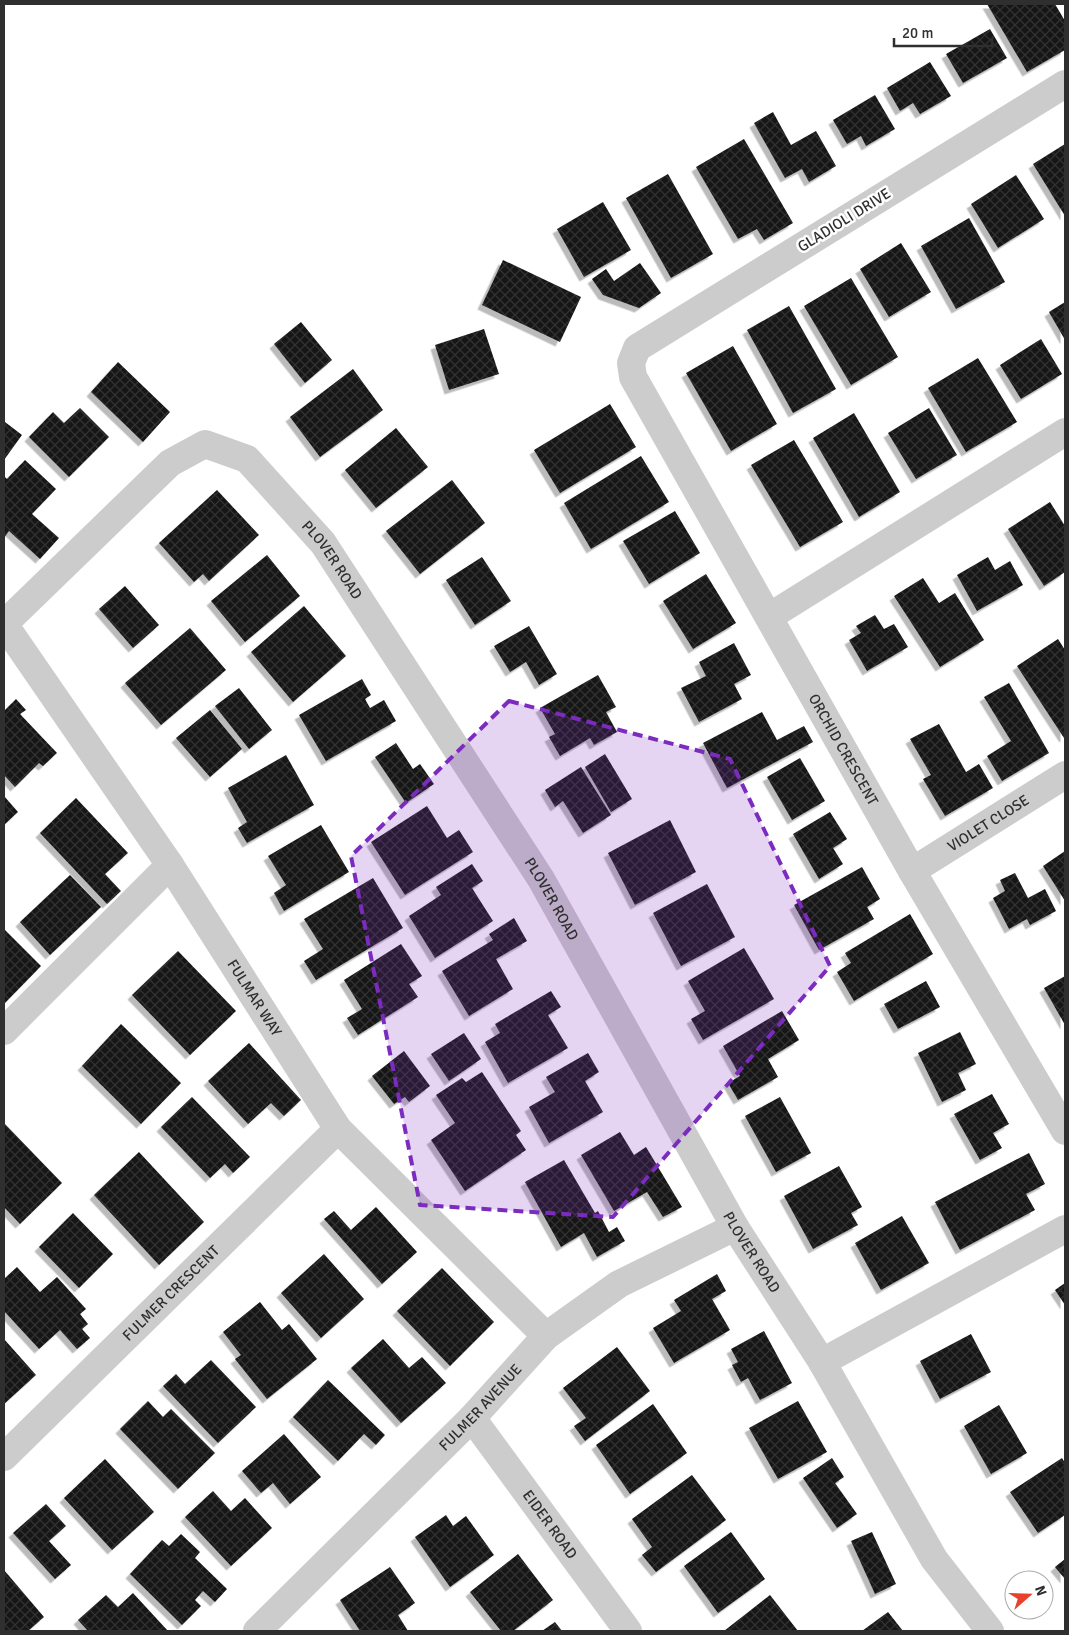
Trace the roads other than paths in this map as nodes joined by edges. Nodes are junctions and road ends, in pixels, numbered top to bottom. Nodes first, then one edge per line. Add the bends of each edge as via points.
1 (1065, 84) edge
2 (630, 363) joint
3 (1065, 432) edge
4 (770, 617) junction
5 (4, 624) edge
6 (1065, 775) edge
7 (170, 865) junction
8 (912, 870) junction
9 (4, 1031) edge
10 (1064, 1126) edge
11 (338, 1128) junction
12 (735, 1227) junction
13 (1065, 1229) edge
14 (546, 1336) junction
15 (822, 1362) junction
16 (472, 1418) junction
17 (4, 1458) edge
18 (258, 1631) edge
19 (628, 1631) edge
20 (990, 1631) edge

1 - 2 street, GLADIOLI DRIVE via 637,348
2 - 4 street, ORCHID CRESCENT via 633,377
3 - 4 street
4 - 8 street, ORCHID CRESCENT
5 - 7 street, FULMAR WAY
5 - 12 street, PLOVER ROAD via 170,463 205,444 247,459 323,543 540,879
6 - 8 street, VIOLET CLOSE
7 - 9 street
7 - 11 street, FULMAR WAY
8 - 10 street, ORCHID CRESCENT
11 - 14 street, FULMAR WAY
11 - 17 street, FULMER CRESCENT
12 - 14 street, FULMER AVENUE via 619,1284
12 - 15 street, PLOVER ROAD
13 - 15 street
14 - 16 street, FULMER AVENUE
15 - 20 street, PLOVER ROAD via 934,1559
16 - 18 street, FULMER AVENUE
16 - 19 street, EIDER ROAD

